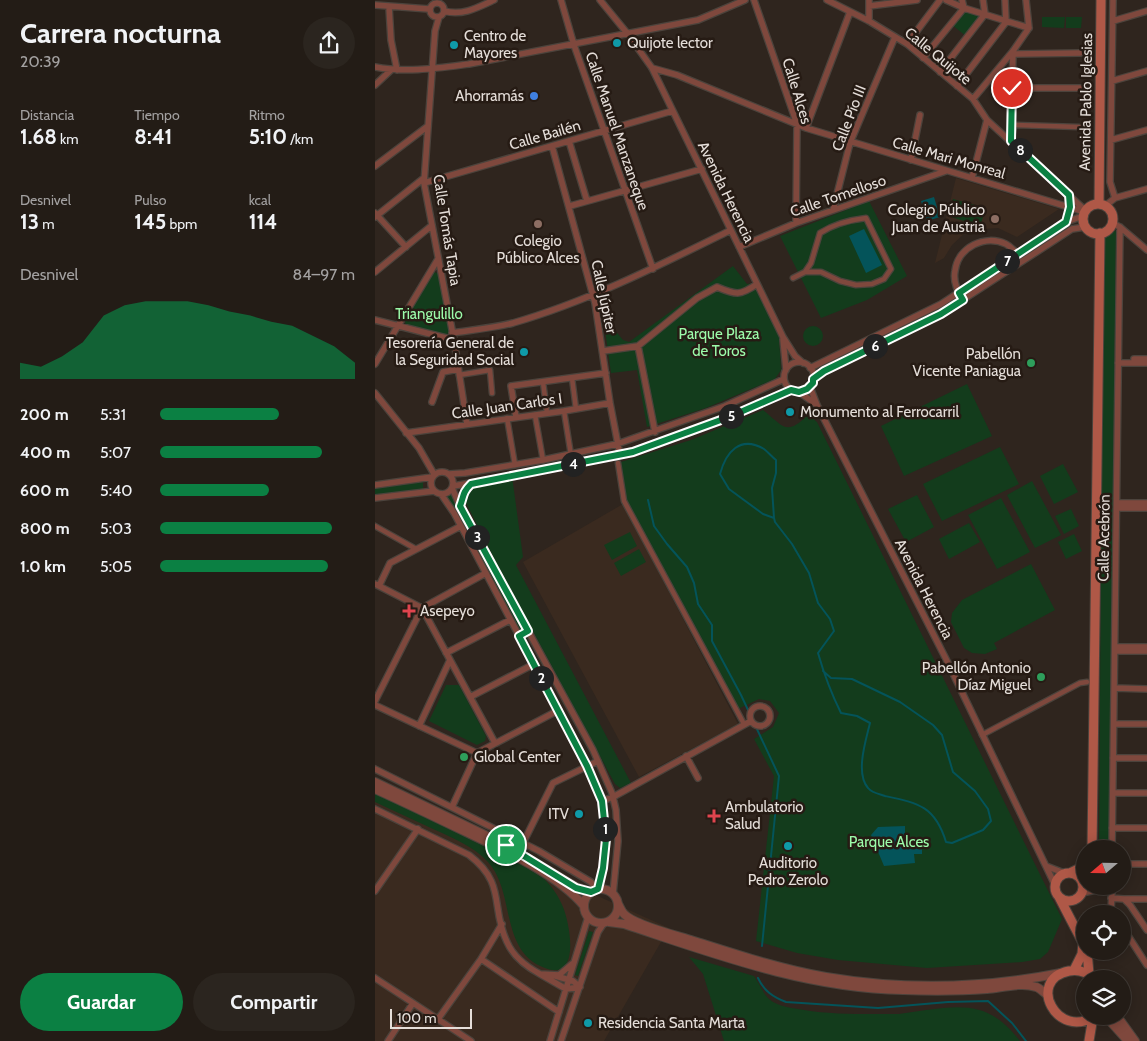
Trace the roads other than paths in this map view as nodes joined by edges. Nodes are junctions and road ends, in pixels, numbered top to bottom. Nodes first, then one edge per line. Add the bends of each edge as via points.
1 (493, 0) edge
2 (561, 0) edge
3 (600, 0) edge
4 (745, 0) edge
5 (754, 0) edge
6 (827, 0) edge
7 (917, 0) edge
8 (940, 0) edge
9 (946, 0) edge
10 (962, 0) edge
11 (983, 0) edge
12 (1005, 0) edge
13 (1026, 0) edge
14 (1101, 0) edge
15 (1113, 0) edge
16 (896, 1) edge
17 (442, 2) edge
18 (869, 3) edge
19 (375, 5) edge
20 (430, 5) edge
21 (389, 6) junction
22 (963, 8) junction
23 (444, 11) junction
24 (1147, 11) edge
25 (850, 12) junction
26 (985, 14) junction
27 (439, 17) junction
28 (869, 21) junction
29 (1113, 21) junction
30 (1006, 22) junction
31 (1029, 28) junction
32 (627, 33) junction
33 (895, 37) junction
34 (907, 44) junction
35 (574, 45) junction
36 (1013, 53) junction
37 (1080, 53) dead end
38 (923, 58) junction
39 (375, 67) edge
40 (651, 68) junction
41 (432, 69) junction
42 (394, 70) junction
43 (1147, 71) edge
44 (941, 72) junction
45 (1112, 82) junction
46 (375, 86) edge
47 (957, 86) junction
48 (1012, 88) junction
49 (1080, 88) dead end
50 (973, 100) junction
51 (672, 111) junction
52 (920, 115) dead end
53 (987, 120) junction
54 (797, 124) junction
55 (428, 126) junction
56 (1079, 126) dead end
57 (806, 128) junction
58 (1147, 130) edge
59 (604, 132) junction
60 (1111, 140) junction
61 (569, 141) junction
62 (1011, 141) junction
63 (851, 143) junction
64 (552, 146) junction
65 (911, 160) junction
66 (375, 166) edge
67 (702, 169) junction
68 (946, 171) junction
69 (972, 178) junction
70 (424, 181) junction
71 (1147, 189) edge
72 (624, 191) junction
73 (1069, 195) junction
74 (1115, 198) junction
75 (587, 201) junction
76 (1102, 205) junction
77 (569, 206) junction
78 (1070, 207) junction
79 (833, 210) junction
80 (1084, 213) junction
81 (376, 215) edge
82 (1066, 222) junction
83 (796, 223) junction
84 (1116, 225) junction
85 (431, 226) junction
86 (1085, 227) junction
87 (731, 230) junction
88 (1100, 233) junction
89 (739, 246) junction
90 (406, 247) junction
91 (1147, 250) edge
92 (1018, 254) junction
93 (438, 259) junction
94 (653, 269) junction
95 (375, 272) edge
96 (805, 272) junction
97 (793, 278) dead end
98 (757, 284) junction
99 (959, 293) junction
100 (593, 295) junction
101 (963, 300) junction
102 (375, 320) edge
103 (399, 326) junction
104 (452, 334) junction
105 (783, 337) junction
106 (453, 340) junction
107 (638, 346) junction
108 (603, 351) junction
109 (1147, 359) edge
110 (1118, 361) junction
111 (803, 363) junction
112 (1147, 363) edge
113 (375, 364) edge
114 (810, 368) junction
115 (786, 370) junction
116 (459, 372) junction
117 (606, 373) junction
118 (572, 378) junction
119 (784, 379) junction
120 (813, 379) junction
121 (543, 382) junction
122 (810, 387) junction
123 (791, 390) junction
124 (799, 392) junction
125 (375, 393) edge
126 (492, 393) dead end
127 (432, 402) dead end
128 (610, 403) junction
129 (817, 405) junction
130 (576, 409) junction
131 (564, 411) junction
132 (547, 413) junction
133 (535, 415) junction
134 (516, 417) junction
135 (507, 418) junction
136 (467, 424) junction
137 (655, 432) junction
138 (406, 433) junction
139 (617, 444) junction
140 (571, 455) junction
141 (620, 455) junction
142 (543, 460) junction
143 (618, 463) dead end
144 (515, 465) junction
145 (449, 474) junction
146 (433, 475) junction
147 (471, 484) junction
148 (375, 485) edge
149 (453, 487) junction
150 (434, 491) junction
151 (441, 494) junction
152 (375, 498) edge
153 (1147, 503) edge
154 (460, 506) junction
155 (1117, 506) junction
156 (1147, 508) edge
157 (375, 526) edge
158 (461, 526) junction
159 (416, 549) junction
160 (486, 573) junction
161 (377, 585) edge
162 (422, 608) junction
163 (510, 620) junction
164 (528, 631) junction
165 (519, 636) junction
166 (1147, 647) edge
167 (1115, 649) junction
168 (1147, 651) edge
169 (446, 653) junction
170 (450, 660) junction
171 (534, 664) junction
172 (1087, 682) dead end
173 (1114, 688) junction
174 (1147, 689) edge
175 (470, 697) junction
176 (375, 703) edge
177 (559, 710) junction
178 (748, 723) joint
179 (1114, 724) junction
180 (1147, 724) edge
181 (419, 726) junction
182 (982, 734) junction
183 (495, 743) junction
184 (477, 753) junction
185 (686, 756) junction
186 (1113, 758) junction
187 (1147, 758) edge
188 (598, 761) junction
189 (587, 766) junction
190 (375, 769) edge
191 (698, 778) dead end
192 (375, 782) edge
193 (375, 788) edge
194 (1113, 793) junction
195 (1147, 793) edge
196 (613, 796) junction
197 (602, 801) junction
198 (452, 807) junction
199 (375, 809) edge
200 (1113, 828) junction
201 (1147, 828) edge
202 (418, 830) junction
203 (1093, 840) edge
204 (1112, 840) edge
205 (523, 843) junction
206 (1131, 864) edge
207 (1147, 864) edge
208 (1046, 866) junction
209 (1076, 870) edge
210 (1068, 873) junction
211 (1076, 879) edge
212 (1055, 885) junction
213 (595, 890) junction
214 (375, 891) edge
215 (613, 894) junction
216 (1080, 895) edge
217 (1117, 895) edge
218 (1059, 897) junction
219 (1124, 899) junction
220 (1147, 899) edge
221 (1071, 901) junction
222 (618, 904) junction
223 (584, 906) junction
224 (1068, 913) junction
225 (588, 917) junction
226 (606, 923) junction
227 (502, 924) junction
228 (1076, 929) edge
229 (1147, 930) edge
230 (1131, 940) edge
231 (481, 959) junction
232 (1079, 960) edge
233 (574, 963) junction
234 (1147, 965) edge
235 (1074, 970) joint
236 (1063, 973) junction
237 (540, 974) junction
238 (551, 975) junction
239 (375, 978) edge
240 (569, 980) junction
241 (580, 987) junction
242 (566, 989) junction
243 (1048, 996) junction
244 (413, 1003) junction
245 (559, 1012) junction
246 (438, 1019) junction
247 (1076, 1024) edge
248 (1078, 1025) edge
249 (1094, 1025) edge
250 (1113, 1025) edge
251 (1123, 1025) edge
252 (389, 1041) edge
253 (471, 1041) edge
254 (550, 1041) edge
255 (561, 1041) edge
256 (1089, 1041) edge
257 (1127, 1041) edge
258 (1135, 1041) edge

1 - 23 street via 472,10
2 - 35 street, Calle Manuel Manzaneque
3 - 32 street, Avenida Herencia
4 - 32 street via 698,20
5 - 54 street, Calle Alces
6 - 25 street, Calle Quijote
7 - 16 street
8 - 34 street
9 - 22 street
10 - 22 street
11 - 26 street
12 - 30 street
13 - 31 street
14 - 76 main road, Avenida Pablo Iglesias
15 - 29 street, Avenida Pablo Iglesias
16 - 18 street
17 - 20 street
17 - 23 street
18 - 28 street
19 - 21 street
20 - 21 street
20 - 27 street via 432,16
21 - 42 street
22 - 26 street
22 - 38 street
23 - 27 street
24 - 29 street
25 - 28 street, Calle Quijote
25 - 57 street
26 - 30 street
26 - 44 street
27 - 41 street, Calle Tomás Tapia
28 - 33 street, Calle Quijote
29 - 45 street, Avenida Pablo Iglesias
30 - 31 street
30 - 47 street
31 - 36 street
32 - 35 street
32 - 40 street, Avenida Herencia
33 - 34 street, Calle Quijote
33 - 63 street, Calle Pío III
34 - 38 street, Calle Quijote
35 - 41 street
35 - 59 street, Calle Manuel Manzaneque
36 - 37 street
36 - 48 street
36 - 50 street
38 - 44 street, Calle Quijote
39 - 42 street
40 - 51 street, Avenida Herencia
40 - 54 street, Calle Mari Monreal via 677,75
41 - 42 street
41 - 55 street, Calle Tomás Tapia
42 - 46 street
43 - 45 street
44 - 47 street, Calle Quijote
45 - 60 street, Avenida Pablo Iglesias
47 - 50 street, Calle Quijote
48 - 49 street
48 - 62 street
50 - 53 street, Calle Quijote
51 - 59 street, Calle Bailén
51 - 67 street, Avenida Herencia
52 - 65 street
53 - 62 street, Calle Quijote
53 - 69 street
54 - 57 street, Calle Mari Monreal
54 - 83 street, Calle Alces
55 - 66 street
55 - 70 street, Calle Tomás Tapia
56 - 62 street via 1014,125
57 - 63 street, Calle Mari Monreal
58 - 60 street
59 - 61 street, Calle Bailén
59 - 72 street, Calle Manuel Manzaneque
60 - 74 street, Avenida Pablo Iglesias via 1110,182
61 - 64 street, Calle Bailén
61 - 75 street
62 - 73 street, Calle Quijote
63 - 65 street, Calle Mari Monreal
63 - 79 street, Calle Pío III
64 - 70 street, Calle Bailén
64 - 77 street, Calle Júpiter
65 - 68 street, Calle Mari Monreal
67 - 72 street
67 - 87 street, Avenida Herencia
68 - 69 street, Calle Mari Monreal
68 - 79 street, Calle Tomelloso
69 - 78 street, Calle Mari Monreal
70 - 81 street
70 - 85 street, Calle Tomás Tapia
71 - 74 street
72 - 75 street
72 - 94 street, Calle Manuel Manzaneque
73 - 78 street
73 - 80 street, Calle Quijote
74 - 76 street
75 - 77 street
76 - 80 main road via 1090,206
76 - 84 main road via 1110,211
77 - 100 street, Calle Júpiter
78 - 80 street, Calle Mari Monreal
78 - 82 street
79 - 83 street, Calle Tomelloso
80 - 82 street
80 - 86 main road
81 - 90 street
82 - 92 street
83 - 89 street, Calle Tomelloso
84 - 88 main road
84 - 91 street
84 - 110 street, Calle Acebrón
85 - 90 street
85 - 93 street, Calle Tomás Tapia
86 - 88 main road
86 - 101 street via 1072,230
87 - 89 street, Avenida Herencia
87 - 94 street
88 - 203 main road
89 - 98 street, Avenida Herencia
90 - 95 street
92 - 99 street
92 - 99 street via 996,241 973,244 958,260 955,283
93 - 103 street
93 - 104 street, Calle Tomás Tapia
94 - 100 street
96 - 96 street via 821,272 856,285 884,279 891,269 866,218 852,219 819,232 811,263
96 - 97 street
98 - 105 street, Avenida Herencia
98 - 107 street via 746,292 735,294 717,287 711,290
99 - 101 street
99 - 114 street
100 - 104 street via 511,323
100 - 108 street, Calle Júpiter
101 - 120 street
102 - 103 street
103 - 106 street
103 - 113 street
104 - 106 street, Calle Tomás Tapia
105 - 111 street, Avenida Herencia
105 - 115 street
106 - 116 street, Calle Tomás Tapia
107 - 108 street
107 - 137 street
108 - 117 street, Calle Júpiter
109 - 110 street
110 - 112 street
110 - 155 street, Calle Acebrón
111 - 114 street, Avenida Herencia
111 - 115 street via 793,364
114 - 120 street
115 - 119 street
116 - 126 street via 489,370
116 - 127 street via 443,372
116 - 136 street, Calle Tomás Tapia
117 - 118 street
117 - 128 street, Calle Júpiter
118 - 121 street
118 - 130 street
119 - 123 street
119 - 137 street via 725,406
120 - 122 street
121 - 132 street
121 - 134 street via 511,386
122 - 124 street
122 - 129 street, Avenida Herencia
123 - 124 street, Avenida Herencia
123 - 141 street via 729,417
124 - 129 street, Avenida Herencia
125 - 138 street
128 - 130 street, Calle Juan Carlos I
128 - 139 street, Calle Júpiter
129 - 182 street, Avenida Herencia
130 - 131 street, Calle Juan Carlos I
131 - 132 street, Calle Juan Carlos I
131 - 140 street
132 - 133 street, Calle Juan Carlos I
133 - 134 street, Calle Juan Carlos I
133 - 142 street
134 - 135 street, Calle Juan Carlos I
135 - 136 street, Calle Juan Carlos I
135 - 144 street
136 - 138 street, Calle Juan Carlos I
137 - 139 street
138 - 146 street via 419,448
139 - 140 street
139 - 141 street, Calle Júpiter
140 - 142 street
141 - 147 street
142 - 144 street
143 - 178 street via 624,501
144 - 145 street
145 - 146 street
145 - 149 street
146 - 148 street
146 - 150 street
147 - 149 street
147 - 154 street via 462,495
149 - 151 street
149 - 154 street
150 - 151 street
150 - 152 street
151 - 158 street
153 - 155 street
154 - 164 street
155 - 156 street
155 - 167 street, Calle Acebrón
157 - 159 street
158 - 159 street
158 - 160 street
159 - 161 street via 390,563
160 - 162 street
160 - 163 street
161 - 162 street
162 - 169 street
162 - 176 street
163 - 165 street
163 - 169 street
164 - 165 street
164 - 188 street
165 - 171 street
166 - 167 street
167 - 168 street
167 - 173 street, Calle Acebrón
169 - 170 street
170 - 175 street
170 - 181 street
171 - 175 street
171 - 177 street
172 - 182 street
173 - 174 street
173 - 179 street, Calle Acebrón
175 - 183 street
176 - 181 street
177 - 183 street
177 - 189 street
178 - 185 street
179 - 180 street
179 - 186 street, Calle Acebrón
181 - 184 street
182 - 208 street, Avenida Herencia
183 - 184 street
184 - 198 street
185 - 191 street
185 - 196 street
186 - 187 street
186 - 194 street, Calle Acebrón
188 - 189 street
188 - 196 street
189 - 197 street
189 - 205 street via 553,783
190 - 198 street
192 - 213 street via 506,845 576,888
193 - 223 street via 523,861 573,893
194 - 195 street
194 - 200 street, Calle Acebrón
196 - 197 street
196 - 215 street via 619,841
197 - 213 street via 606,839 603,868
198 - 205 street
199 - 202 street
200 - 201 street
200 - 204 street, Calle Acebrón
202 - 214 street
202 - 227 street via 469,854 483,867 495,886
205 - 213 street via 591,882
206 - 207 street
208 - 210 street
208 - 212 street, Avenida Herencia
209 - 210 main road
210 - 211 main road
210 - 212 main road via 1059,876
212 - 218 main road
213 - 215 street via 606,889
213 - 223 street via 585,900
215 - 222 street
216 - 221 main road
217 - 219 street
218 - 221 main road
218 - 224 main road
219 - 220 street
219 - 229 street
221 - 224 main road
222 - 226 street via 616,915
222 - 236 street via 629,918 645,925 737,955 861,982 934,985 1038,978
223 - 225 street
224 - 228 main road
225 - 226 street via 598,923
225 - 233 street
226 - 241 street via 598,932
226 - 243 street via 623,924 782,974 831,984 931,991 1023,985 1035,986
227 - 231 street
227 - 237 street via 508,944 518,958
230 - 234 street
231 - 245 street
231 - 246 street
232 - 235 main road
233 - 238 street via 559,975
233 - 240 street
235 - 236 main road
236 - 243 main road via 1051,985
237 - 238 street
237 - 242 street
238 - 240 street
239 - 244 street
240 - 241 street
240 - 242 street
241 - 242 street
241 - 255 street
242 - 245 street
243 - 247 main road via 1056,1017
244 - 246 street
244 - 252 street
245 - 254 street
246 - 253 street
248 - 256 main road
249 - 256 main road
250 - 257 street
251 - 258 street

